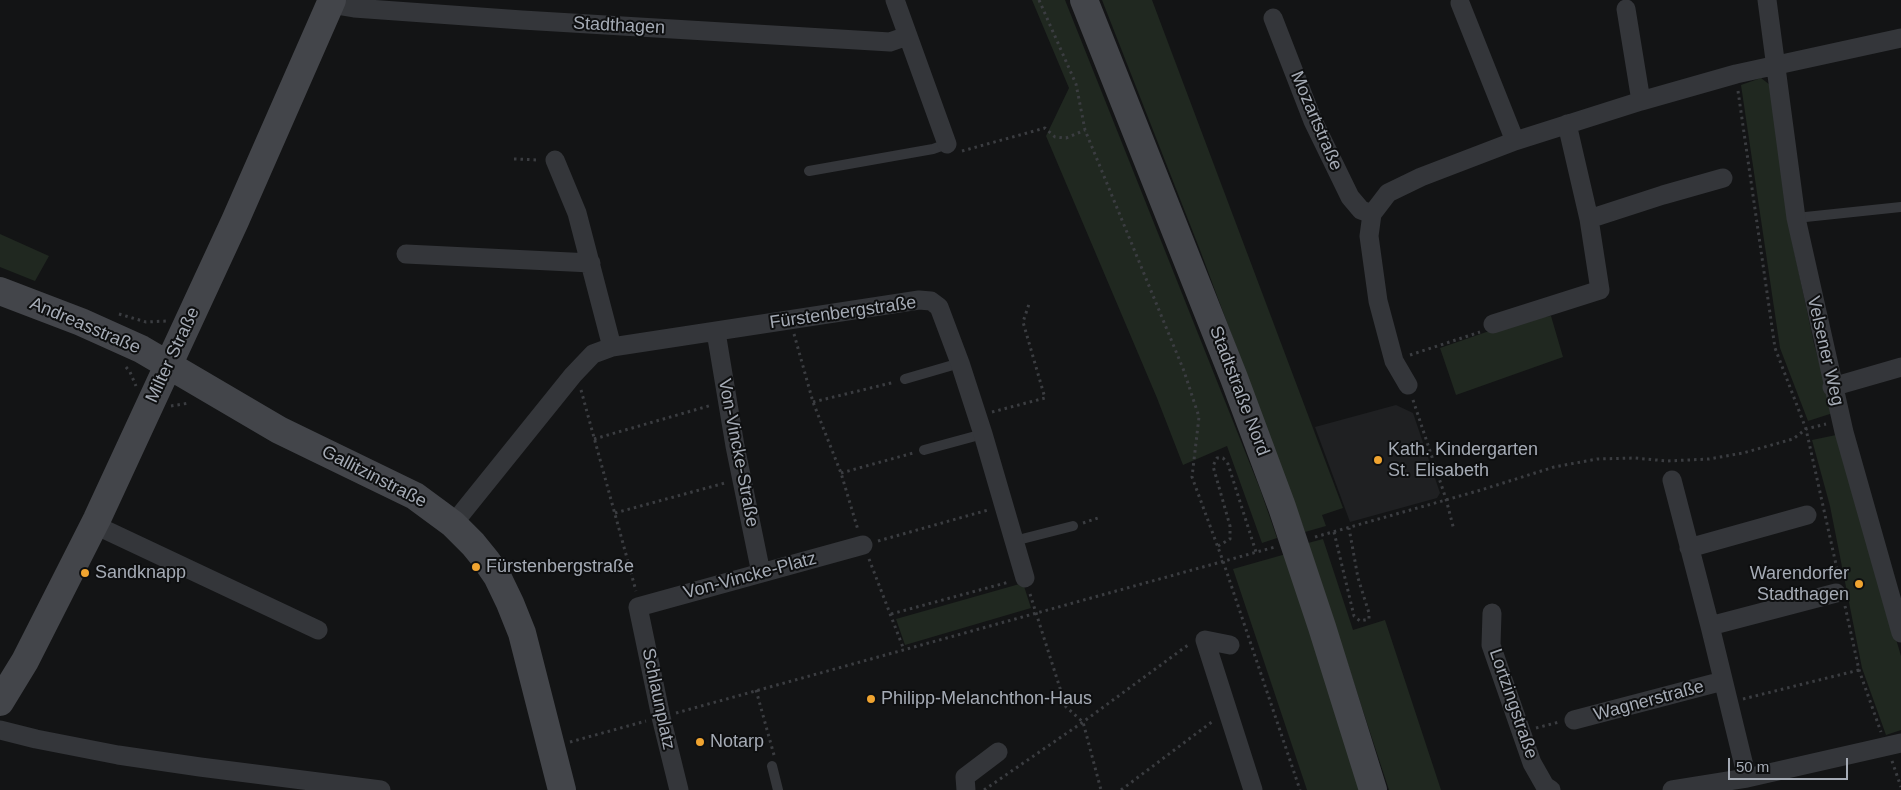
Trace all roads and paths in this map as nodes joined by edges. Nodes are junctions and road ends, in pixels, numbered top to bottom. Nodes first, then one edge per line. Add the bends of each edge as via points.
1 (895, 0) edge
2 (1039, 0) edge
3 (1084, 0) edge
4 (1767, 0) edge
5 (331, 2) edge
6 (1460, 3) dead end
7 (1626, 9) dead end
8 (1274, 18) dead end
9 (907, 36) junction
10 (1901, 38) edge
11 (1777, 64) junction
12 (1736, 74) junction
13 (1641, 101) junction
14 (1567, 124) junction
15 (1085, 130) junction
16 (1515, 141) junction
17 (947, 144) junction
18 (514, 160) dead end
19 (555, 160) joint
20 (809, 171) dead end
21 (1723, 178) dead end
22 (1901, 207) edge
23 (1372, 214) junction
24 (1796, 218) junction
25 (1589, 219) junction
26 (406, 254) dead end
27 (591, 263) junction
28 (0, 291) edge
29 (1030, 300) dead end
30 (790, 321) junction
31 (1493, 324) joint
32 (716, 332) junction
33 (612, 347) junction
34 (1394, 361) junction
35 (960, 363) junction
36 (120, 364) dead end
37 (169, 364) junction
38 (1901, 367) edge
39 (573, 376) junction
40 (905, 379) joint
41 (1408, 385) joint
42 (1832, 387) junction
43 (153, 398) junction
44 (727, 401) junction
45 (813, 402) junction
46 (1841, 420) junction
47 (980, 425) junction
48 (1806, 430) junction
49 (594, 439) junction
50 (924, 450) joint
51 (841, 473) junction
52 (742, 478) junction
53 (1672, 480) dead end
54 (1446, 499) junction
55 (1004, 505) junction
56 (615, 513) junction
57 (1807, 515) dead end
58 (453, 524) junction
59 (95, 525) junction
60 (1073, 526) dead end
61 (1349, 528) junction
62 (1454, 530) dead end
63 (1014, 541) junction
64 (863, 545) junction
65 (1218, 546) junction
66 (1689, 548) junction
67 (1223, 561) junction
68 (761, 573) junction
69 (1025, 578) junction
70 (1840, 592) junction
71 (638, 607) junction
72 (1037, 613) junction
73 (1492, 613) dead end
74 (891, 614) junction
75 (1710, 626) junction
76 (318, 630) dead end
77 (1901, 633) edge
78 (1205, 640) junction
79 (1230, 646) dead end
80 (904, 650) junction
81 (1859, 670) junction
82 (1723, 681) junction
83 (756, 690) junction
84 (0, 702) edge
85 (1728, 703) junction
86 (1227, 714) junction
87 (660, 717) junction
88 (1574, 720) joint
89 (1083, 722) junction
90 (0, 730) edge
91 (1522, 732) junction
92 (1894, 745) edge
93 (551, 747) junction
94 (998, 752) dead end
95 (772, 766) joint
96 (1747, 778) junction
97 (348, 787) edge
98 (1901, 787) edge
99 (381, 790) edge
100 (562, 790) edge
101 (679, 790) edge
102 (778, 790) edge
103 (966, 790) edge
104 (984, 790) edge
105 (1102, 790) edge
106 (1121, 790) edge
107 (1252, 790) edge
108 (1300, 790) edge
109 (1373, 790) edge
110 (1550, 790) edge
111 (1672, 790) edge

1 - 9 street
2 - 15 path via 1076,84
3 - 109 street, Stadtstraße Nord via 1248,415 1322,627
4 - 11 street, Velsener Weg
5 - 9 street, Stadthagen via 354,8 890,42
5 - 37 street, Milter Straße
6 - 16 street
7 - 13 street
8 - 23 street, Mozartstraße via 1313,121 1350,196 1361,210
9 - 17 street
10 - 11 street
11 - 12 street
11 - 24 street, Velsener Weg
12 - 13 street
12 - 48 path via 1775,348
13 - 14 street
14 - 16 street
14 - 25 street
15 - 17 path via 1066,138 1055,136 1045,128 958,152
15 - 65 path via 1190,389 1199,418 1192,477
16 - 23 street via 1388,193
17 - 20 lane
18 - 19 path
19 - 27 street via 577,213
21 - 25 street
22 - 24 lane
23 - 34 street via 1369,236 1378,301
24 - 42 street, Velsener Weg
25 - 31 street via 1600,290
26 - 27 street
27 - 33 street
28 - 37 street, Andreasstraße via 105,332
29 - 47 path via 1023,322 1045,398
30 - 32 street, Fürstenbergstraße
30 - 35 street, Fürstenbergstraße via 919,300 931,301 939,307
30 - 45 path
31 - 34 path via 1486,330
32 - 33 street, Fürstenbergstraße
32 - 44 street, Von-Vincke-Straße
33 - 39 street, Fürstenbergstraße via 593,354
34 - 41 street
35 - 40 lane
35 - 47 street, Fürstenbergstraße
36 - 43 path via 130,372 139,390
37 - 43 street, Milter Straße
37 - 58 street, Gallitzinstraße via 271,426 415,496
38 - 42 street
39 - 49 path via 580,386
39 - 58 street, Fürstenbergstraße
40 - 45 path
41 - 54 path
42 - 46 street, Velsener Weg
43 - 59 street, Milter Straße
44 - 49 path
44 - 52 street, Von-Vincke-Straße
45 - 51 path
46 - 48 path
46 - 77 street, Velsener Weg
47 - 50 lane
47 - 55 street, Fürstenbergstraße
48 - 54 path via 1793,439 1709,459 1597,459 1554,467
48 - 70 path
49 - 56 path
50 - 51 path
51 - 64 path
52 - 56 path
52 - 68 street, Von-Vincke-Straße
53 - 66 street, Wagnerstraße
54 - 61 path
54 - 62 path
55 - 63 street, Fürstenbergstraße
55 - 64 path
56 - 71 path
57 - 66 street
58 - 93 street, Gallitzinstraße via 486,560 510,602 522,633
59 - 76 street
59 - 84 street, Milter Straße
60 - 63 lane
61 - 61 path via 1358,578 1369,613 1369,619 1360,621 1354,616 1334,532
63 - 69 street, Fürstenbergstraße
64 - 68 street, Von-Vincke-Platz
64 - 74 path
65 - 67 path
65 - 67 path via 1230,539 1230,526 1213,466 1216,458 1223,458 1228,464 1256,552
66 - 75 street, Wagnerstraße
67 - 72 path
67 - 108 path
68 - 71 street, Von-Vincke-Platz
69 - 72 path
69 - 74 path
70 - 75 street
70 - 81 path
71 - 87 street, Schlaunplatz
72 - 80 path
72 - 89 path via 1066,708
73 - 91 street, Lortzingstraße via 1491,645
74 - 80 path
75 - 82 street, Wagnerstraße
78 - 79 street
78 - 86 street
78 - 89 path via 1195,640
80 - 83 path
81 - 85 path
81 - 92 path
82 - 85 street, Wagnerstraße
82 - 88 street, Wagnerstraße
83 - 87 path
83 - 95 path via 774,755
85 - 96 street, Wagnerstraße
86 - 106 path via 1217,718
86 - 107 street
87 - 93 path
87 - 101 street, Schlaunplatz
88 - 91 path
89 - 104 path
89 - 105 path
90 - 97 street via 118,755
91 - 110 street, Lortzingstraße via 1532,763
92 - 96 street
92 - 98 path
93 - 100 street, Gallitzinstraße
94 - 103 street via 965,777
95 - 102 lane
96 - 111 street
97 - 99 street

